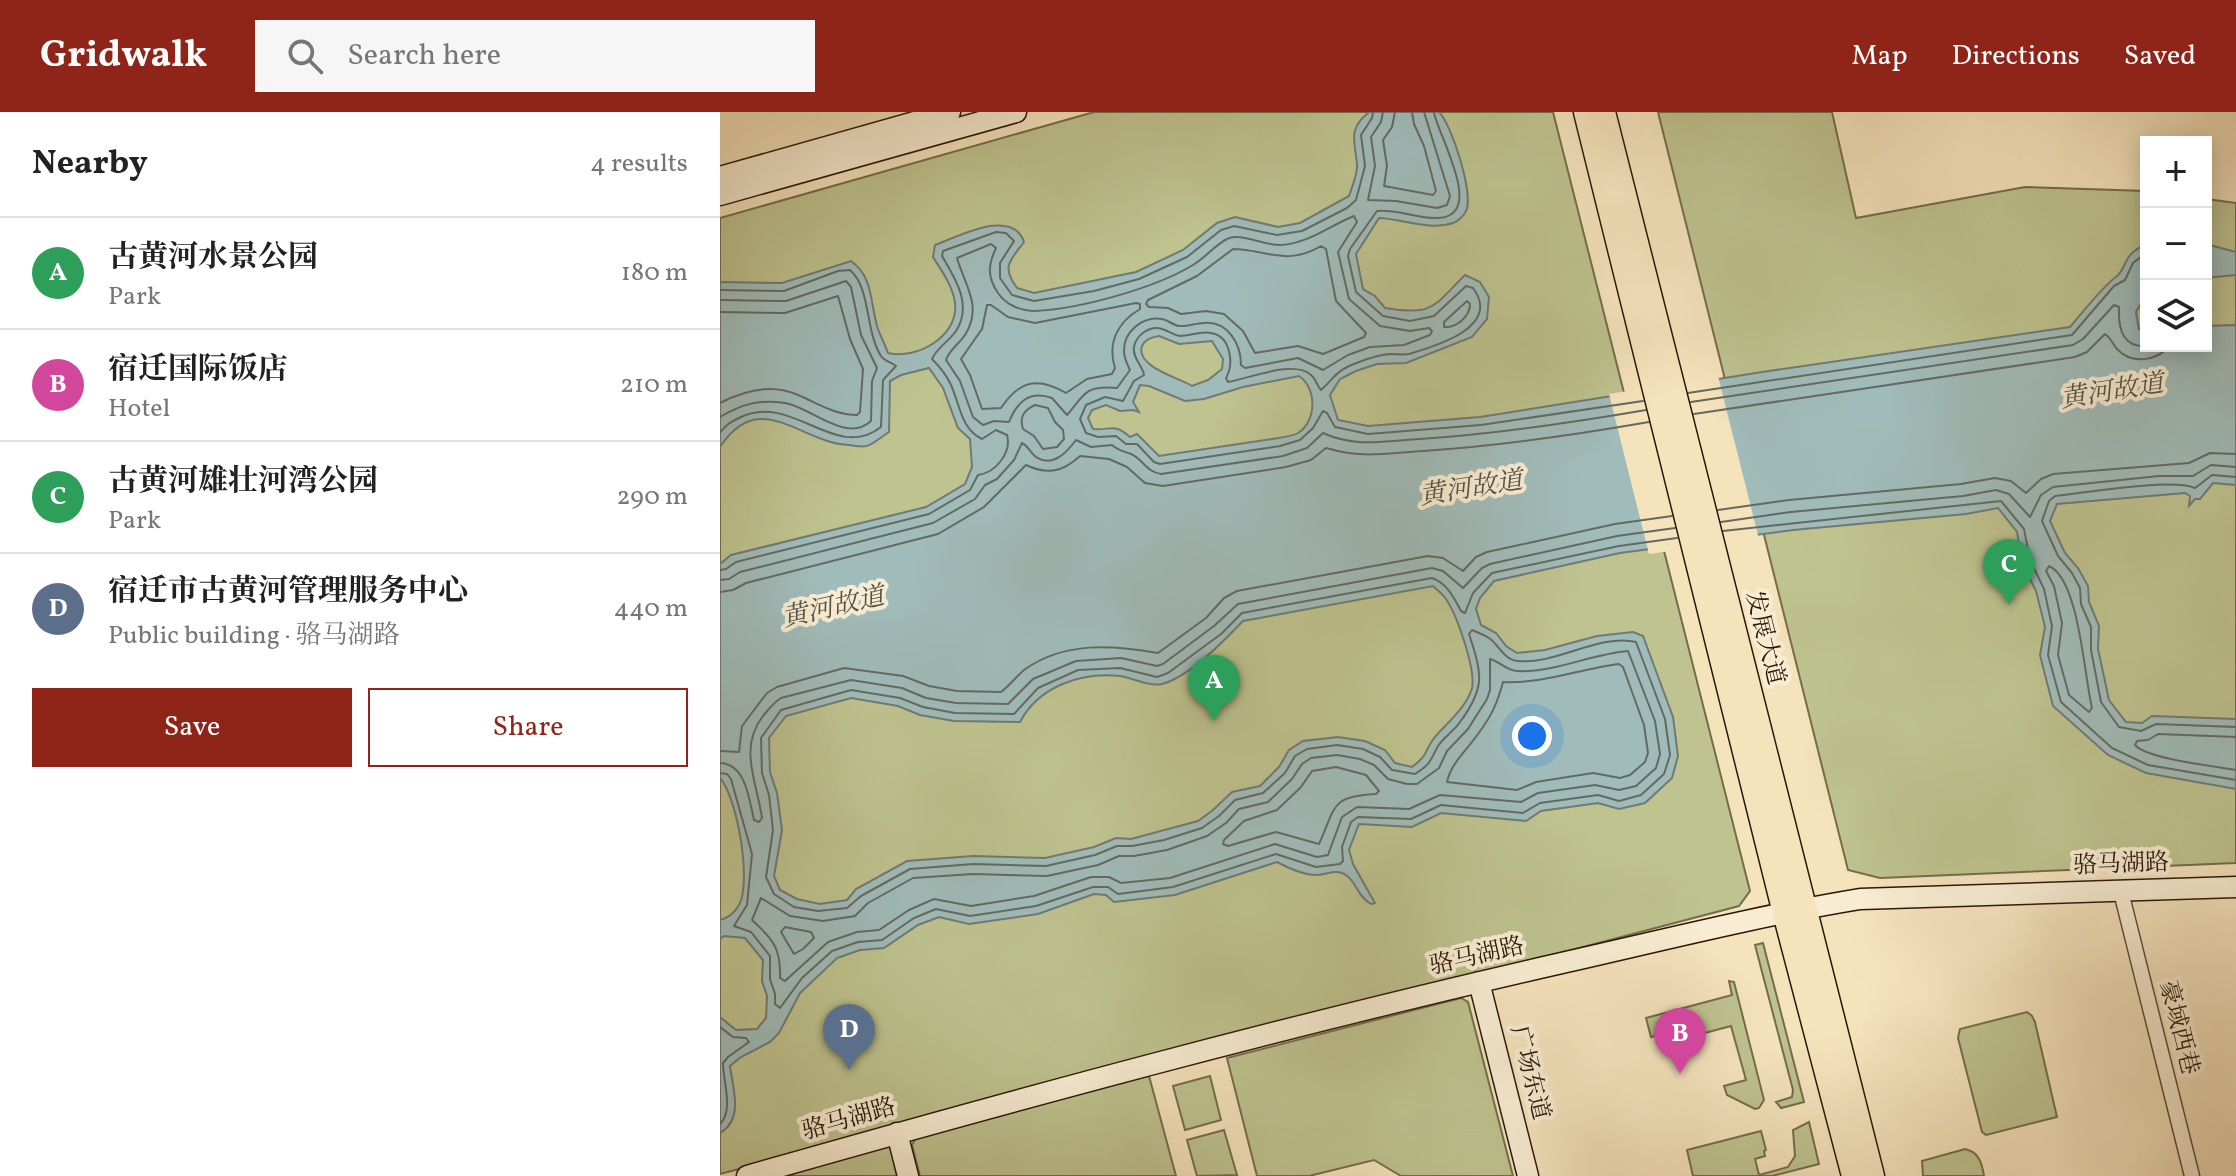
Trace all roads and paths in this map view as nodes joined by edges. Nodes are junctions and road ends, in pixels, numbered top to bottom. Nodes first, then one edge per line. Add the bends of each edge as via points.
1 (950, 112) edge
2 (1016, 112) edge
3 (1585, 112) edge
4 (1604, 112) edge
5 (720, 177) edge
6 (720, 195) edge
7 (1651, 332) junction
8 (2236, 887) edge
9 (2121, 892) junction
10 (1794, 911) junction
11 (1479, 982) junction
12 (897, 1133) junction
13 (747, 1176) edge
14 (908, 1176) edge
15 (1528, 1176) edge
16 (1853, 1176) edge
17 (1873, 1176) edge
18 (2192, 1176) edge

1 - 5 street
2 - 6 street
3 - 7 main road, 发展大道
4 - 7 main road, 发展大道
7 - 10 main road, 发展大道
8 - 9 street, 骆马湖路
9 - 10 street, 骆马湖路 via 1860,899
9 - 18 street, 豪域西巷
10 - 11 street, 骆马湖路
10 - 16 main road, 发展大道
10 - 17 main road, 发展大道
11 - 12 street, 骆马湖路
11 - 15 street, 广场东道
12 - 13 street, 骆马湖路
12 - 14 street

